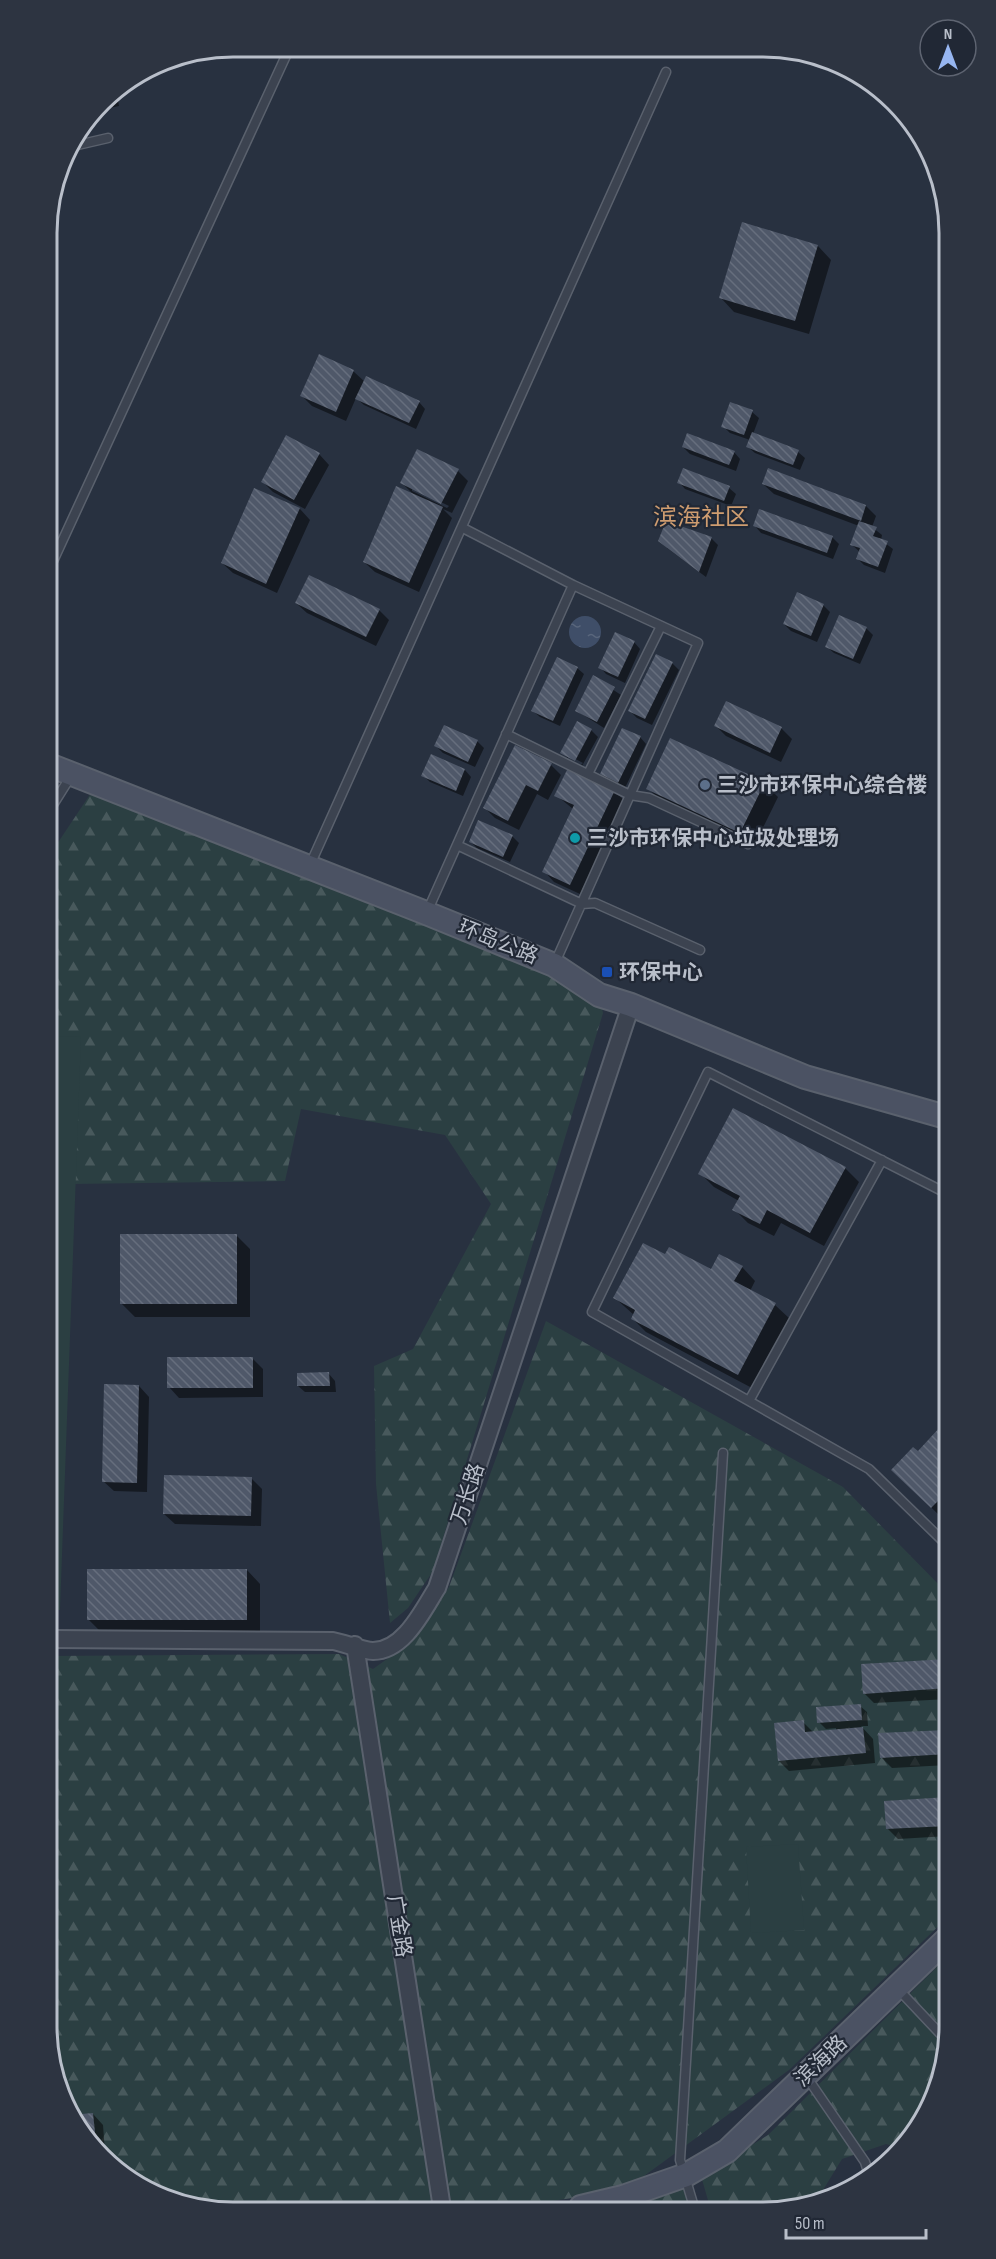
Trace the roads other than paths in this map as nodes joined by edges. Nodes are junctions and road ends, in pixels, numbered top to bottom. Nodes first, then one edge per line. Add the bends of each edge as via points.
1 (285, 57) edge
2 (666, 72) dead end
3 (108, 138) dead end
4 (82, 144) edge
5 (463, 528) junction
6 (57, 552) edge
7 (573, 585) junction
8 (661, 626) junction
9 (506, 734) junction
10 (57, 768) edge
11 (588, 774) junction
12 (72, 775) junction
13 (630, 795) junction
14 (57, 798) edge
15 (748, 844) dead end
16 (457, 845) junction
17 (310, 865) junction
18 (582, 904) junction
19 (426, 913) junction
20 (700, 950) dead end
21 (554, 965) junction
22 (631, 1005) junction
23 (939, 1116) edge
24 (882, 1160) junction
25 (939, 1189) edge
26 (748, 1401) junction
27 (723, 1453) dead end
28 (939, 1537) edge
29 (57, 1639) edge
30 (355, 1645) junction
31 (939, 1947) edge
32 (898, 1988) junction
33 (939, 2032) edge
34 (806, 2076) junction
35 (867, 2168) edge
36 (686, 2175) junction
37 (441, 2202) edge
38 (602, 2202) edge
39 (693, 2202) edge

1 - 6 lane
2 - 5 lane
3 - 4 lane
5 - 7 lane
5 - 17 lane
7 - 8 lane
7 - 9 lane
8 - 11 lane
8 - 13 lane via 698,643
9 - 11 lane
9 - 16 lane
10 - 12 street, 环岛公路
11 - 13 lane
12 - 14 lane
12 - 17 street, 环岛公路
13 - 15 lane via 649,798
13 - 18 lane
16 - 18 lane
16 - 19 lane
17 - 19 street, 环岛公路
18 - 20 lane via 595,903
18 - 21 lane
19 - 21 street, 环岛公路
21 - 22 street, 环岛公路 via 599,995
22 - 23 street, 环岛公路 via 805,1077
22 - 30 street, 万长路 via 437,1588 412,1627 390,1647 372,1651
24 - 25 lane
24 - 26 lane
24 - 26 lane via 708,1072 592,1312
26 - 28 lane via 869,1469
27 - 36 lane via 681,2148
29 - 30 street, 万长路 via 333,1641
30 - 37 street, 广金路
31 - 32 street, 滨海路
32 - 33 lane
32 - 34 street, 滨海路
34 - 35 lane
34 - 36 street, 滨海路 via 727,2151
36 - 38 street, 滨海路
36 - 39 lane

